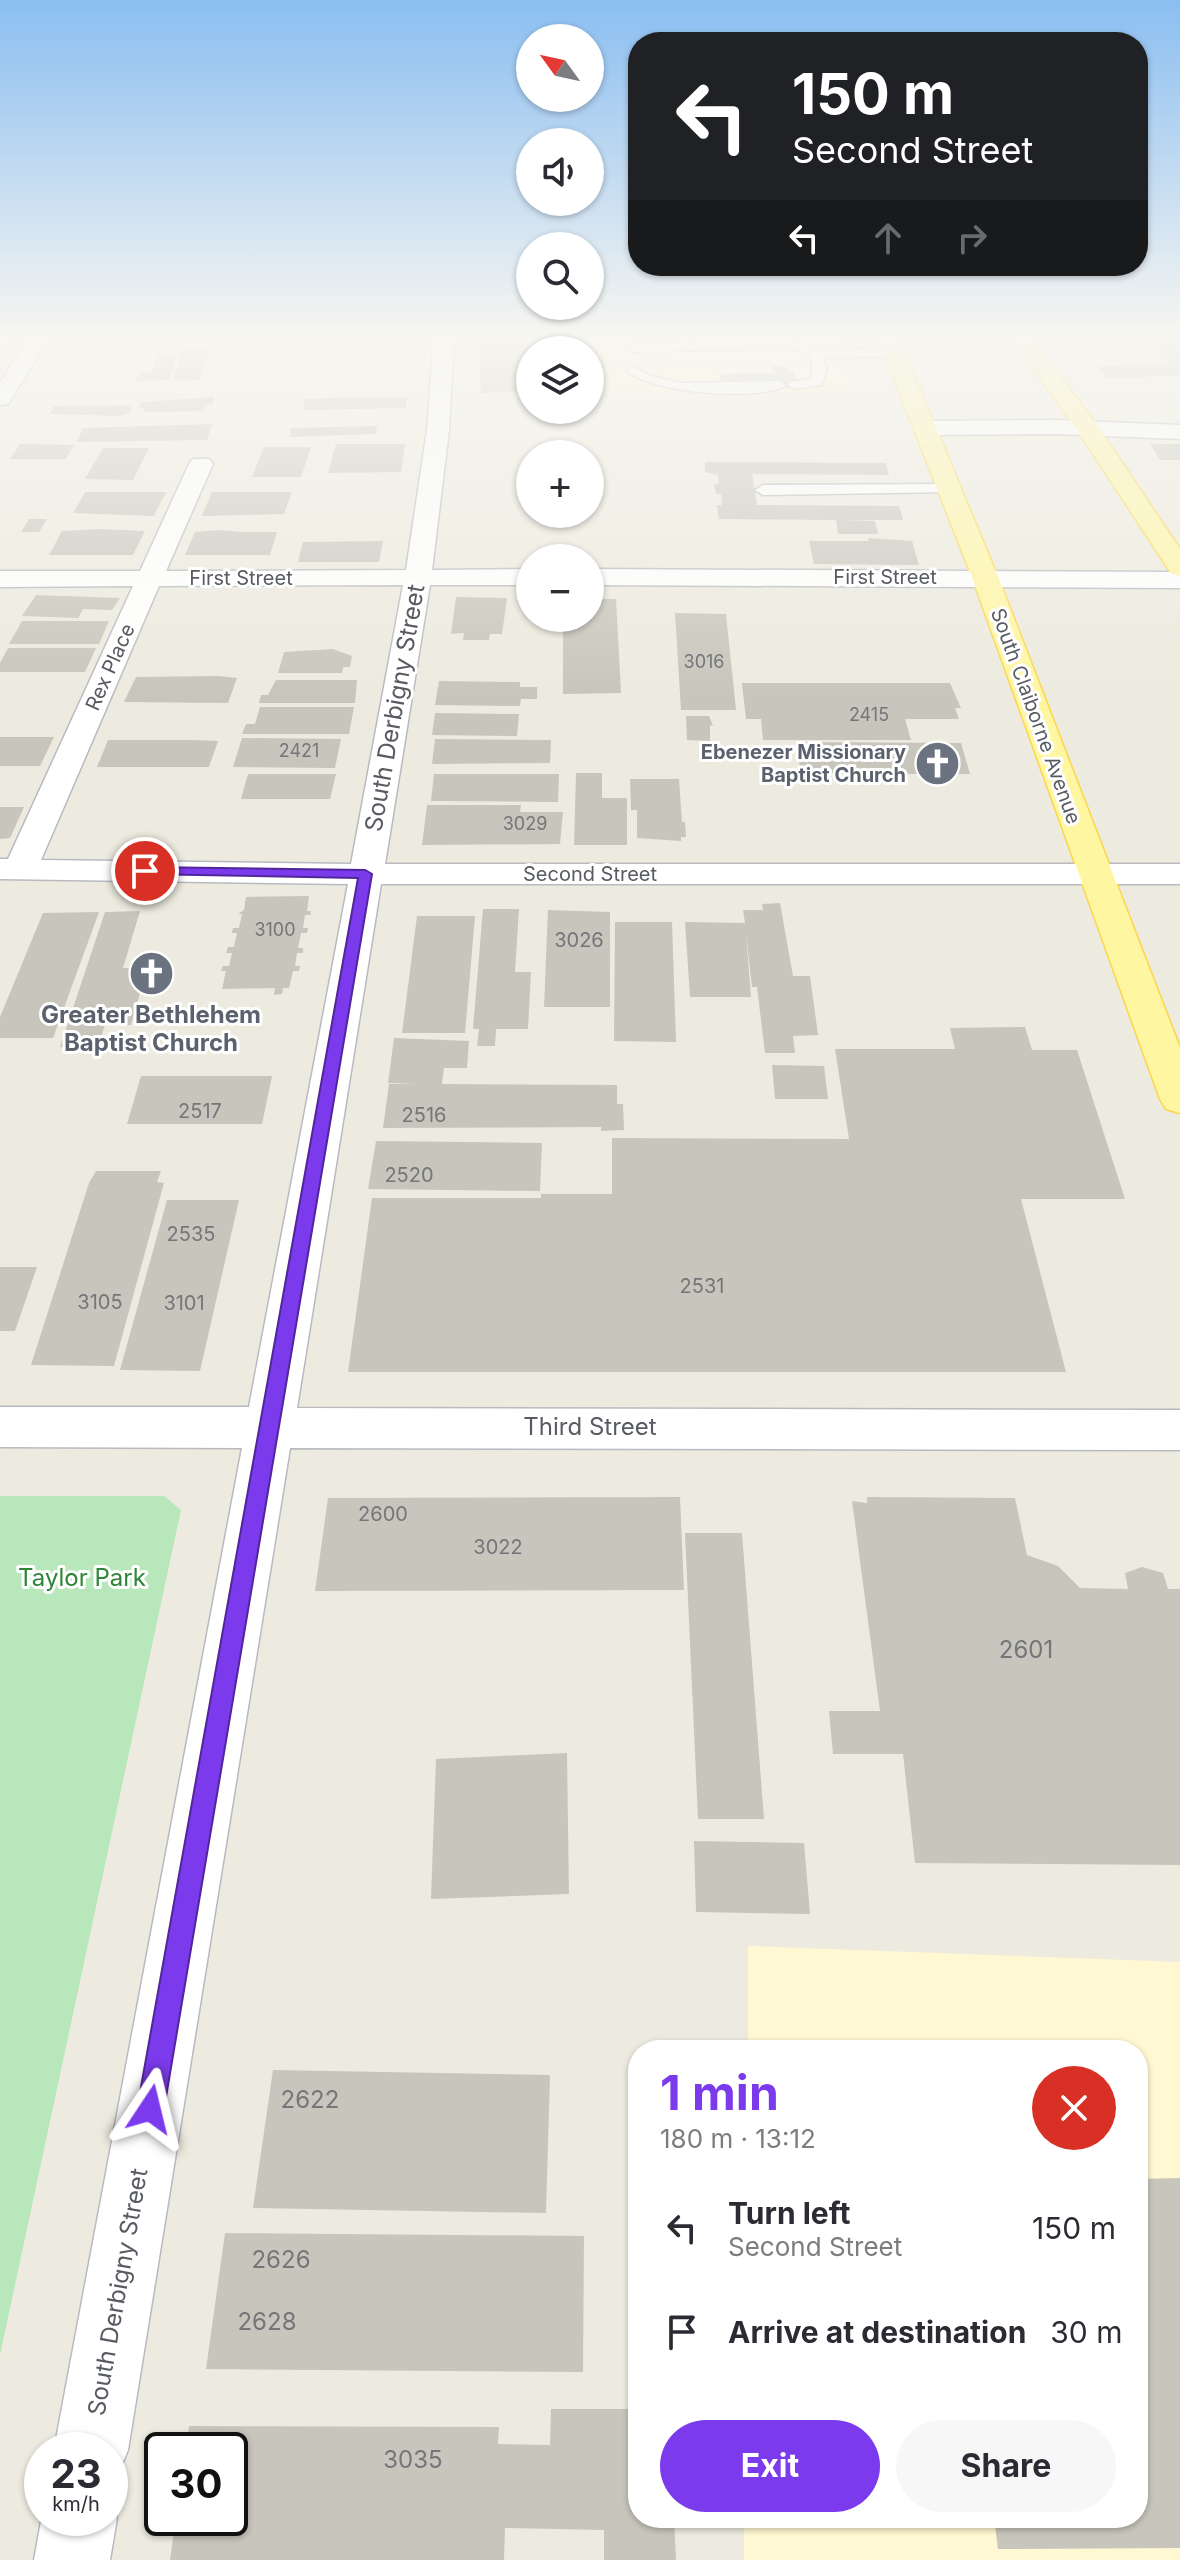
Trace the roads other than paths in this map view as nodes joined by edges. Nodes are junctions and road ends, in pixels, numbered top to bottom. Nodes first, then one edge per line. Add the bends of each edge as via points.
1 (435, 454) edge
2 (935, 454) edge
3 (1105, 454) edge
4 (201, 464) dead end
5 (948, 489) junction
6 (763, 490) dead end
7 (1180, 568) edge
8 (418, 577) junction
9 (516, 577) edge
10 (604, 577) edge
11 (985, 577) junction
12 (0, 579) edge
13 (150, 579) junction
14 (1180, 580) edge
15 (10, 869) edge
16 (365, 874) junction
17 (1180, 874) edge
18 (1095, 875) junction
19 (1180, 1099) edge
20 (269, 1426) junction
21 (0, 1427) edge
22 (1180, 1430) edge
23 (94, 2432) edge
24 (76, 2536) edge
25 (72, 2560) edge

1 - 8 street, South Derbigny Street
2 - 5 main road, South Claiborne Avenue
3 - 7 main road
4 - 13 street, Rex Place
5 - 6 lane
5 - 11 main road, South Claiborne Avenue
8 - 9 street, First Street
8 - 13 street, First Street
8 - 16 street, South Derbigny Street
10 - 11 street, First Street
11 - 14 street, First Street
11 - 18 main road, South Claiborne Avenue
12 - 13 street, First Street
13 - 15 street, Rex Place
15 - 16 street, Second Street
16 - 18 street, Second Street
16 - 20 street, South Derbigny Street
17 - 18 street, Second Street
18 - 19 main road, South Claiborne Avenue
20 - 21 street, Third Street
20 - 22 street, Third Street
20 - 23 street, South Derbigny Street
24 - 25 street

